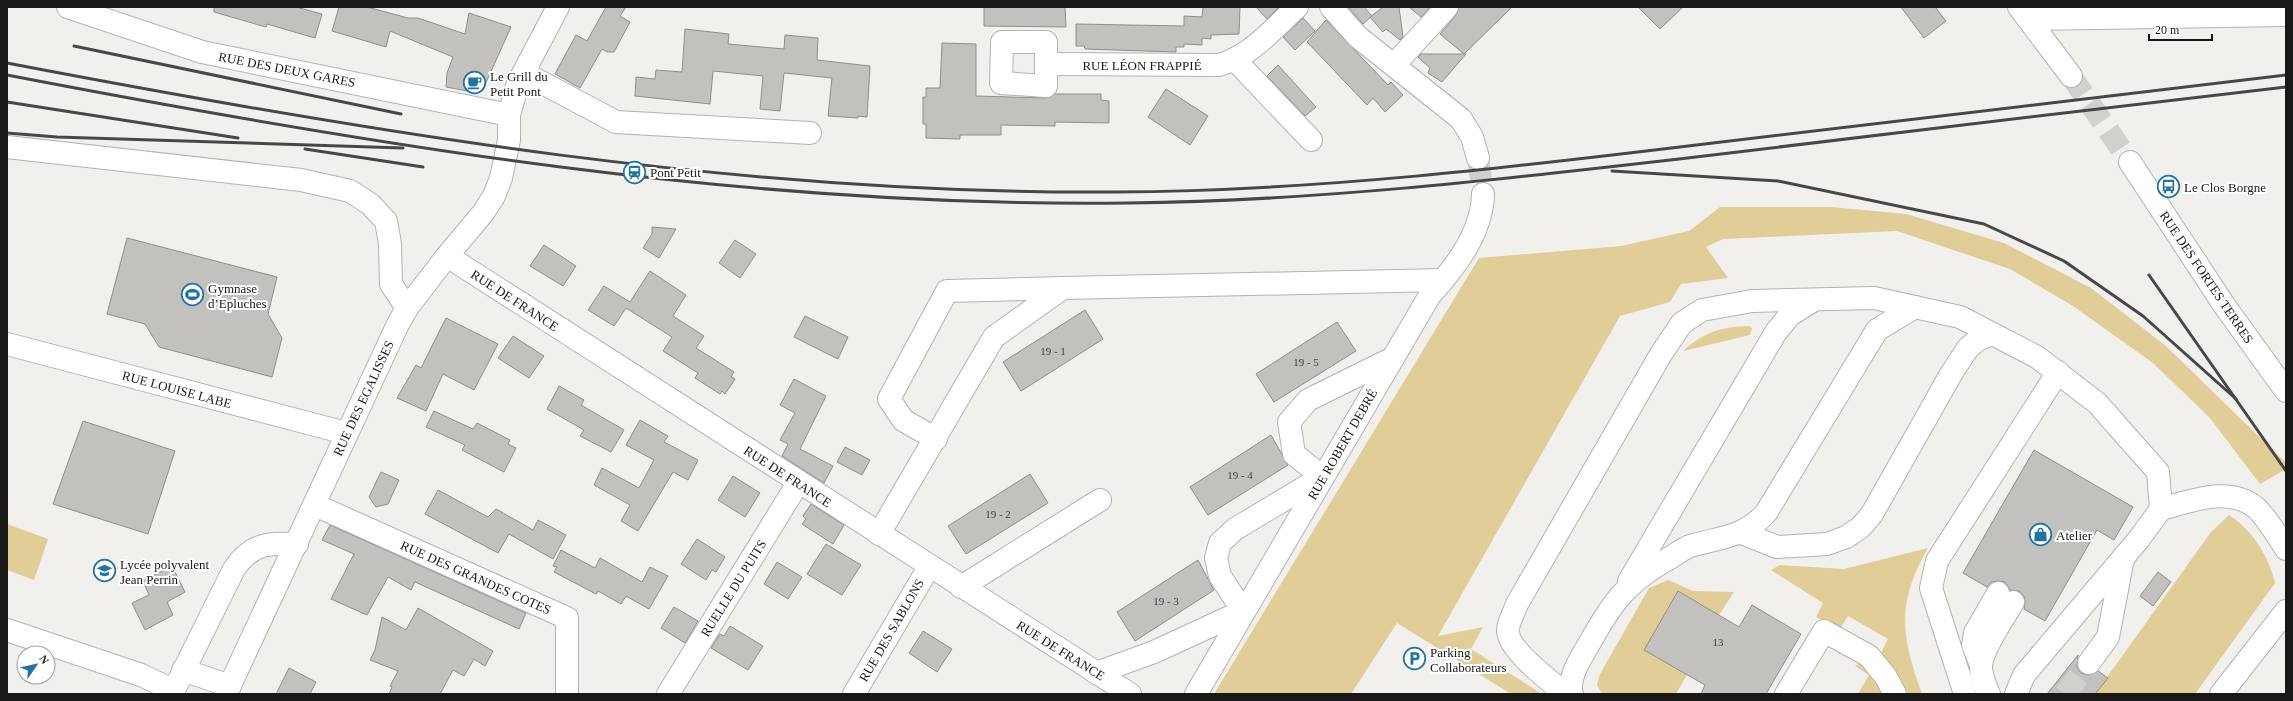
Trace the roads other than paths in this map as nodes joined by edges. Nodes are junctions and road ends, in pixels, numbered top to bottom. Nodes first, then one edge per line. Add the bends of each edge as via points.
1 (68, 7) edge
2 (558, 7) edge
3 (1297, 7) edge
4 (1331, 7) edge
5 (1447, 7) edge
6 (2023, 13) edge
7 (2286, 15) edge
8 (1236, 61) junction
9 (1047, 64) dead end
10 (1394, 65) junction
11 (524, 73) junction
12 (2071, 76) tunnel mouth
13 (509, 115) junction
14 (810, 133) dead end
15 (1311, 140) dead end
16 (7, 147) edge
17 (1478, 158) tunnel mouth
18 (2130, 162) tunnel mouth
19 (1483, 194) tunnel mouth
20 (447, 256) junction
21 (1443, 280) junction
22 (1063, 288) junction
23 (1815, 300) junction
24 (1915, 307) junction
25 (407, 308) junction
26 (1992, 334) junction
27 (7, 344) edge
28 (1392, 358) junction
29 (2058, 372) junction
30 (2285, 387) edge
31 (346, 433) junction
32 (936, 439) junction
33 (1322, 477) junction
34 (798, 483) junction
35 (1100, 500) dead end
36 (315, 505) junction
37 (2161, 509) junction
38 (1742, 533) junction
39 (879, 534) junction
40 (297, 544) junction
41 (2286, 549) edge
42 (2123, 557) junction
43 (929, 567) junction
44 (961, 587) junction
45 (1623, 592) junction
46 (1244, 611) junction
47 (2286, 611) edge
48 (7, 630) edge
49 (2089, 663) tunnel mouth
50 (183, 670) junction
51 (1096, 673) junction
52 (228, 690) edge
53 (173, 692) edge
54 (1573, 692) edge
55 (567, 694) edge
56 (668, 694) edge
57 (854, 694) edge
58 (1130, 694) edge
59 (1196, 694) edge
60 (1786, 694) edge
61 (1895, 694) edge
62 (1965, 694) edge
63 (1989, 694) edge
64 (2016, 694) edge
65 (2221, 694) edge

1 - 13 street, RUE DES DEUX GARES via 202,52
2 - 11 street, RUE DES EGALISSES
3 - 8 street, RUE LÉON FRAPPIÉ
4 - 10 street via 1358,37
5 - 10 street
6 - 7 street
6 - 12 street
8 - 9 street, RUE LÉON FRAPPIÉ via 1219,65
8 - 15 street
10 - 17 street via 1461,119 1472,137
11 - 13 street, RUE DES EGALISSES via 518,83
11 - 14 street via 616,122
13 - 20 street, RUE DES EGALISSES via 509,140 501,178 494,196
16 - 25 street via 301,180 350,192 370,204 386,221 390,244 391,284
18 - 30 street, RUE DES FORTES TERRES via 2224,305
19 - 21 street, RUE ROBERT DEBRÉ via 1482,212 1473,235
20 - 25 street, RUE DES EGALISSES
20 - 34 street, RUE DE FRANCE
21 - 22 street
21 - 28 street, RUE ROBERT DEBRÉ via 1430,295
22 - 32 street via 994,337
22 - 32 street via 947,291 889,399 904,420
23 - 24 street via 1874,298
23 - 45 street via 1790,315 1776,332
23 - 54 street via 1752,301 1702,310 1682,323 1661,354 1517,604 1508,630 1510,641 1544,677
24 - 26 street via 1960,317
24 - 38 street via 1877,330 1766,513 1756,524
25 - 31 street, RUE DES EGALISSES
26 - 29 street via 2037,357
26 - 38 street via 1979,339 1968,348 1872,514 1861,527 1846,537 1827,544 1777,547
27 - 31 street, RUE LOUISE LABE
28 - 33 street, RUE ROBERT DEBRÉ
28 - 33 street via 1308,400 1289,422 1294,454
29 - 37 street via 2097,402 2158,472
29 - 62 street via 1937,561 1931,588
31 - 36 street, RUE DES EGALISSES
32 - 39 street
33 - 46 street, RUE ROBERT DEBRÉ
33 - 46 street via 1235,529 1220,543 1216,558 1220,576
34 - 39 street, RUE DE FRANCE
34 - 56 street, RUELLE DU PUITS
35 - 44 street
36 - 40 street, RUE DES EGALISSES
36 - 55 street, RUE DES GRANDES COTES via 567,618
37 - 41 street via 2204,497 2231,496 2255,507
37 - 42 street
38 - 45 street via 1688,547 1647,571
39 - 43 street, RUE DE FRANCE
40 - 50 street via 273,544 244,555 234,569
40 - 52 street, RUE DES EGALISSES
42 - 49 street via 2108,637
42 - 64 street via 2024,675
43 - 44 street, RUE DE FRANCE
43 - 57 street, RUE DES SABLONS
44 - 51 street, RUE DE FRANCE
45 - 54 street via 1610,607 1581,658
46 - 51 street via 1154,652
46 - 59 street, RUE ROBERT DEBRÉ
47 - 65 street
48 - 53 street via 141,675
50 - 52 street
50 - 53 street
51 - 58 street, RUE DE FRANCE
60 - 61 street via 1824,631 1869,656 1886,677
63 - 63 street via 1982,678 1981,665 1986,650 2012,601

